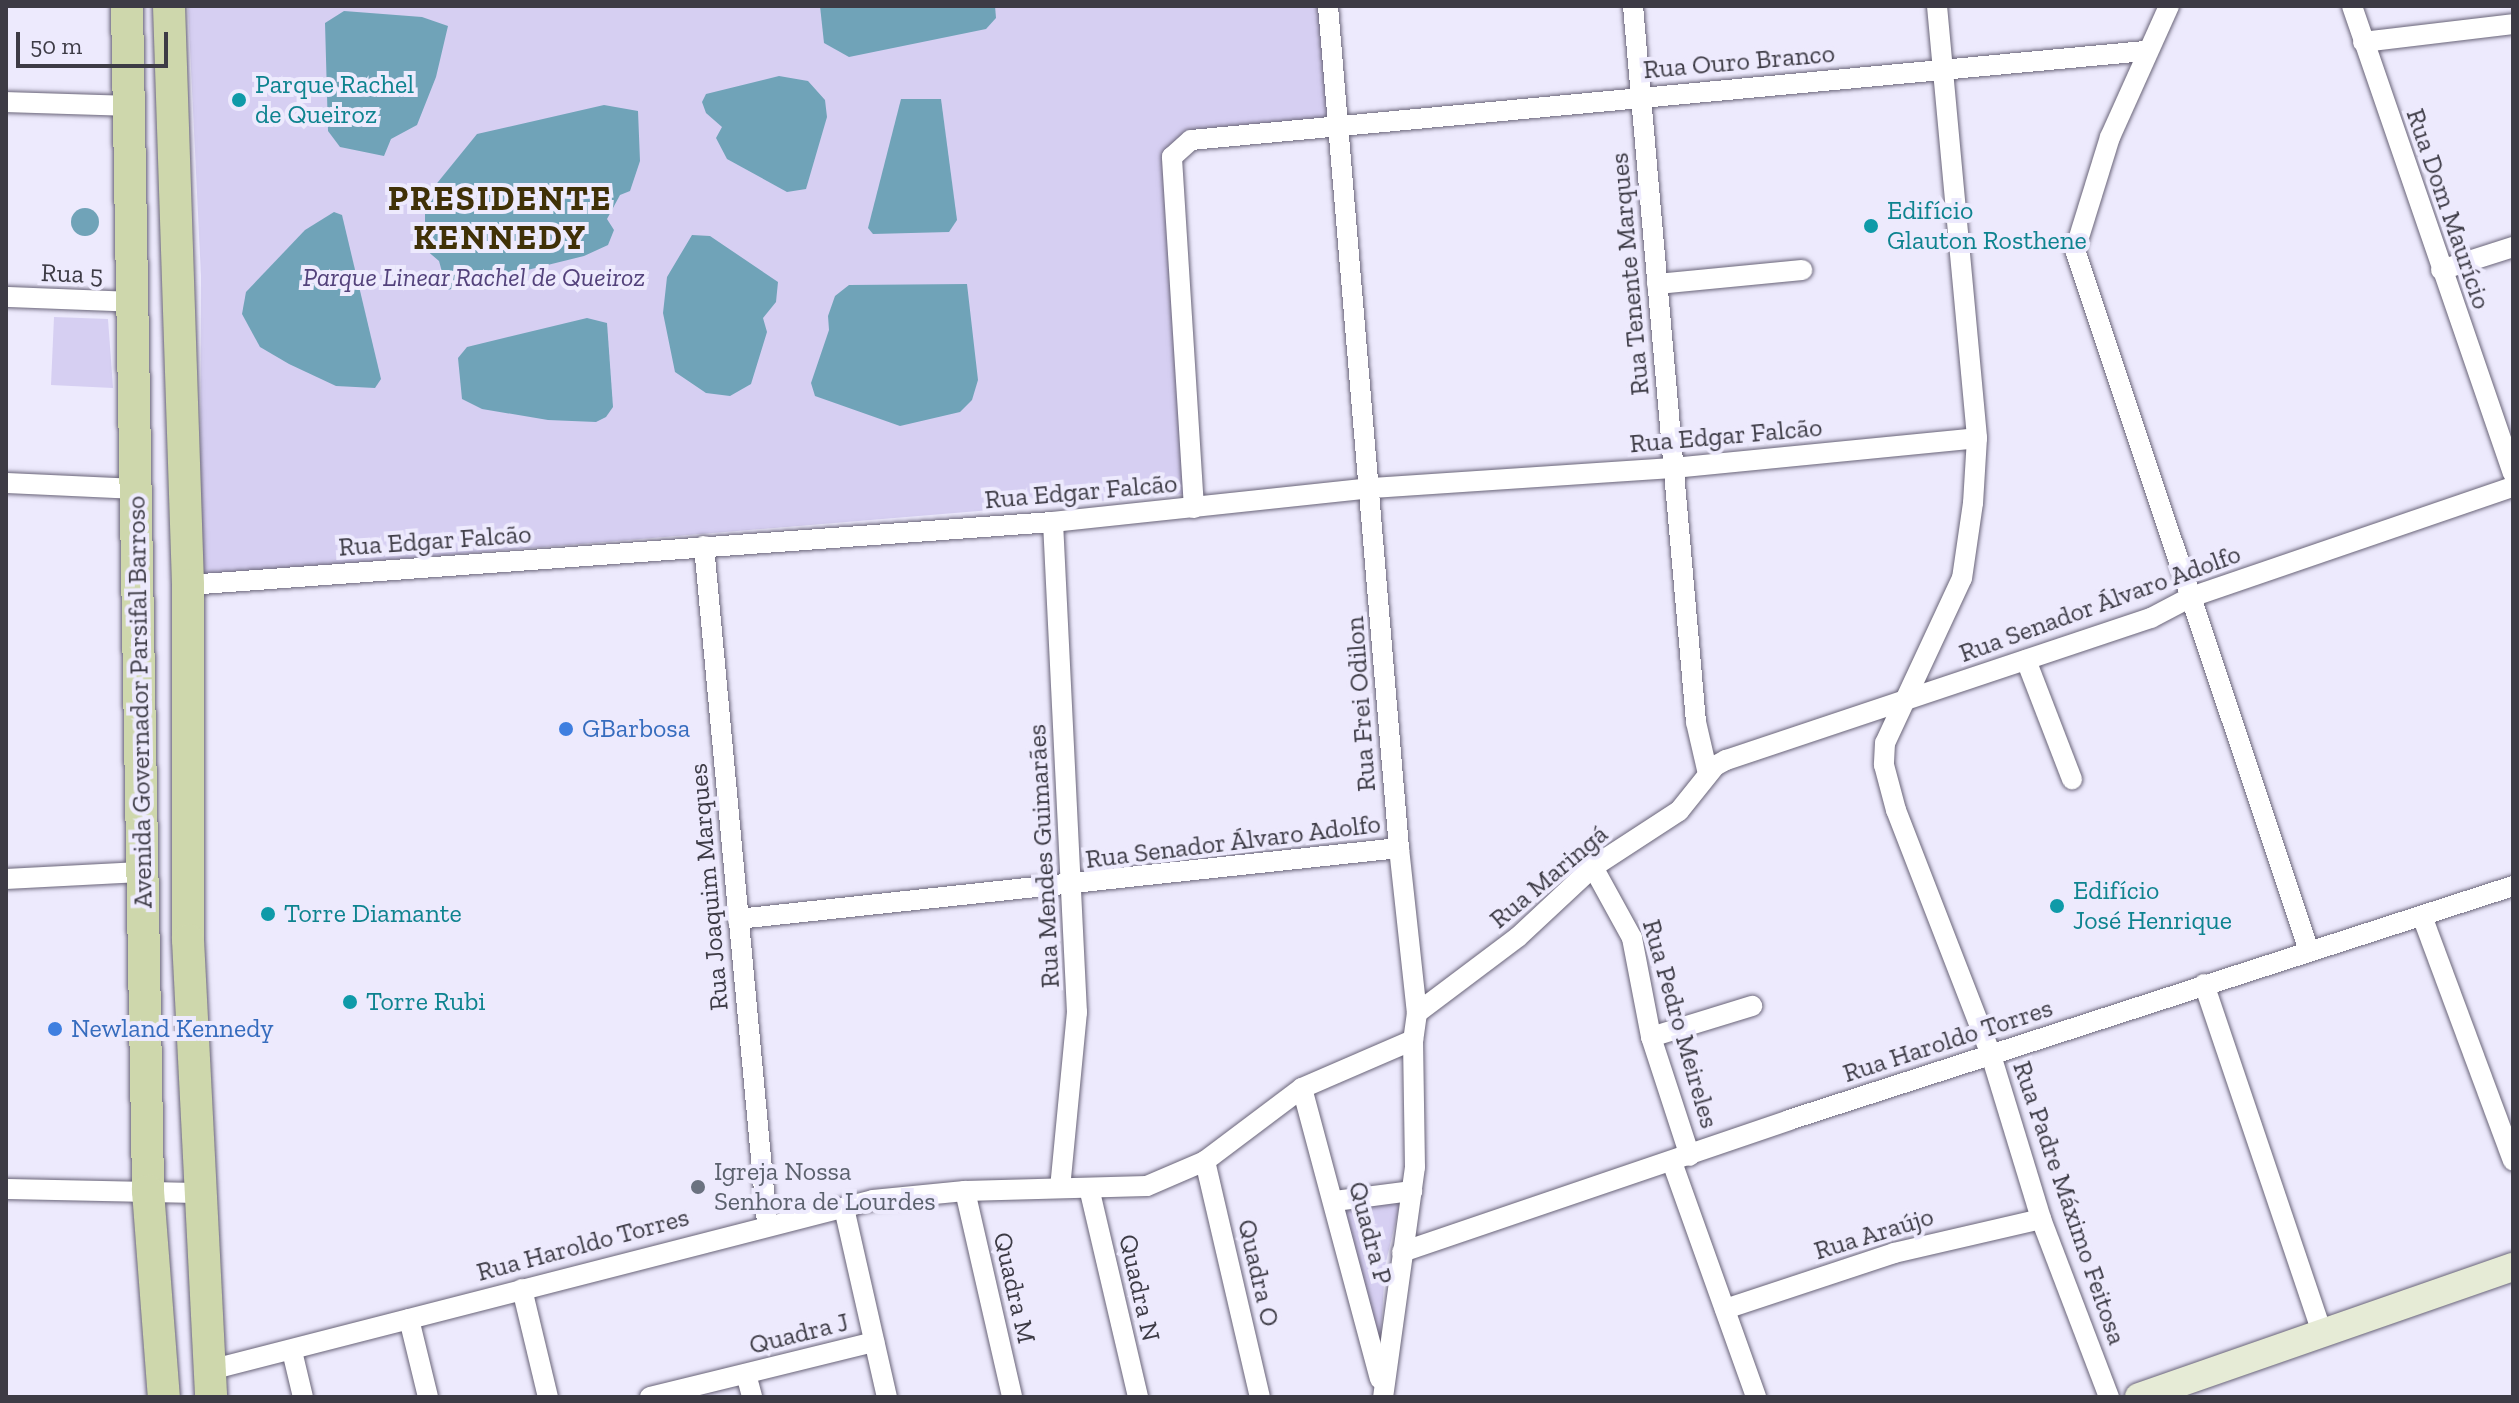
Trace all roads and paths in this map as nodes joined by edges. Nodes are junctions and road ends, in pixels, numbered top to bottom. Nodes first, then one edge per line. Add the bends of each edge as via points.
1 (127, 6) edge
2 (169, 6) edge
3 (1328, 6) edge
4 (1633, 6) edge
5 (1937, 6) edge
6 (2169, 6) edge
7 (2352, 6) edge
8 (2513, 24) edge
9 (2363, 42) junction
10 (2145, 51) junction
11 (1943, 71) junction
12 (1640, 97) junction
13 (6, 102) edge
14 (130, 106) junction
15 (1337, 123) junction
16 (2513, 247) edge
17 (1802, 270) dead end
18 (2441, 270) junction
19 (1657, 284) junction
20 (6, 297) edge
21 (136, 312) junction
22 (1977, 438) junction
23 (1673, 468) junction
24 (2513, 473) edge
25 (6, 483) edge
26 (2513, 487) edge
27 (1371, 488) junction
28 (138, 489) junction
29 (1194, 508) junction
30 (1053, 522) junction
31 (704, 546) junction
32 (188, 585) junction
33 (2191, 597) junction
34 (2026, 660) junction
35 (1909, 698) junction
36 (1708, 774) junction
37 (2072, 779) dead end
38 (1399, 848) junction
39 (1593, 867) junction
40 (140, 872) junction
41 (6, 879) edge
42 (2513, 886) edge
43 (1073, 887) junction
44 (2422, 916) junction
45 (738, 919) junction
46 (2309, 951) junction
47 (2204, 984) junction
48 (1752, 1006) dead end
49 (1417, 1013) junction
50 (1651, 1037) junction
51 (1413, 1040) junction
52 (1991, 1055) junction
53 (1302, 1088) junction
54 (1681, 1159) junction
55 (1205, 1161) junction
56 (2513, 1161) edge
57 (1060, 1187) junction
58 (6, 1189) edge
59 (148, 1191) junction
60 (965, 1191) junction
61 (1412, 1191) junction
62 (1090, 1192) junction
63 (199, 1193) junction
64 (1335, 1201) junction
65 (844, 1208) junction
66 (2041, 1219) junction
67 (767, 1223) junction
68 (1402, 1252) junction
69 (2513, 1267) edge
70 (522, 1289) junction
71 (1725, 1309) junction
72 (409, 1319) junction
73 (2322, 1332) junction
74 (874, 1342) junction
75 (292, 1351) junction
76 (746, 1374) junction
77 (210, 1384) edge
78 (1383, 1394) edge
79 (164, 1397) edge
80 (303, 1397) edge
81 (428, 1397) edge
82 (548, 1397) edge
83 (650, 1397) edge
84 (752, 1397) edge
85 (887, 1397) edge
86 (1012, 1397) edge
87 (1138, 1397) edge
88 (1260, 1397) edge
89 (1756, 1397) edge
90 (2109, 1397) edge
91 (2139, 1397) edge

1 - 14 main road, Avenida Governador Parsifal Barroso
2 - 32 main road, Avenida Governador Parsifal Barroso
3 - 15 street, Rua Frei Odilon
4 - 12 street, Rua Tenente Marques
5 - 11 street, Rua Padre Máximo Feitosa
6 - 10 street
7 - 9 street, Rua Dom Maurício
8 - 9 street
9 - 18 street, Rua Dom Maurício
10 - 11 street, Rua Ouro Branco
10 - 33 street via 2077,232 2078,268
11 - 12 street, Rua Ouro Branco
11 - 22 street, Rua Padre Máximo Feitosa
12 - 15 street, Rua Ouro Branco
12 - 19 street, Rua Tenente Marques
13 - 14 street
14 - 21 main road, Avenida Governador Parsifal Barroso
15 - 27 street, Rua Frei Odilon
15 - 29 street, Rua Ouro Branco via 1191,140 1172,157
16 - 18 street
17 - 19 street
18 - 24 street, Rua Dom Maurício
19 - 23 street, Rua Tenente Marques
20 - 21 street, Rua 5
21 - 28 main road, Avenida Governador Parsifal Barroso
21 - 32 main road via 148,377 152,551 164,576
22 - 23 street, Rua Edgar Falcão
22 - 35 street, Rua Padre Máximo Feitosa via 1962,578
23 - 27 street, Rua Edgar Falcão
23 - 36 street, Rua Tenente Marques via 1696,722
25 - 28 street
26 - 33 street, Rua Senador Álvaro Adolfo
27 - 29 street, Rua Edgar Falcão
27 - 38 street, Rua Frei Odilon
28 - 40 main road, Avenida Governador Parsifal Barroso
29 - 30 street, Rua Edgar Falcão
30 - 31 street, Rua Edgar Falcão
30 - 43 street, Rua Mendes Guimarães
31 - 32 street, Rua Edgar Falcão
31 - 45 street, Rua Joaquim Marques
32 - 63 main road, Avenida Governador Parsifal Barroso via 188,940
33 - 34 street, Rua Senador Álvaro Adolfo via 2151,618
33 - 46 street
34 - 35 street, Rua Senador Álvaro Adolfo
34 - 37 street
35 - 36 street, Rua Senador Álvaro Adolfo via 1726,760
35 - 52 street, Rua Padre Máximo Feitosa via 1885,743 1884,765 1896,810
36 - 39 street, Rua Maringá via 1679,811
38 - 43 street, Rua Senador Álvaro Adolfo
38 - 49 street, Rua Frei Odilon
39 - 49 street, Rua Maringá via 1500,951
39 - 50 street, Rua Pedro Meireles via 1632,938
40 - 41 street
40 - 59 main road, Avenida Governador Parsifal Barroso
42 - 44 street, Rua Haroldo Torres
43 - 45 street, Rua Senador Álvaro Adolfo
43 - 57 street, Rua Mendes Guimarães via 1077,1012
44 - 46 street, Rua Haroldo Torres
44 - 56 street
45 - 67 street, Rua Joaquim Marques
46 - 47 street, Rua Haroldo Torres
47 - 52 street, Rua Haroldo Torres
47 - 73 street
48 - 50 street
49 - 51 street, Rua Frei Odilon
50 - 54 street, Rua Pedro Meireles
51 - 53 street, Rua Haroldo Torres
51 - 61 street, Rua Frei Odilon
52 - 54 street, Rua Haroldo Torres
52 - 66 street, Rua Padre Máximo Feitosa
53 - 55 street, Rua Haroldo Torres
53 - 64 street, Quadra P
54 - 68 street, Rua Haroldo Torres
54 - 71 street, Rua Pedro Meireles
55 - 62 street, Rua Haroldo Torres via 1147,1186
55 - 88 street, Quadra O
57 - 60 street, Rua Haroldo Torres
57 - 62 street, Rua Haroldo Torres
58 - 59 street
59 - 63 street
59 - 79 main road, Avenida Governador Parsifal Barroso
60 - 65 street, Rua Haroldo Torres
60 - 86 street, Quadra M
61 - 64 street
61 - 68 street, Rua Frei Odilon
62 - 87 street, Quadra N
63 - 77 main road, Avenida Governador Parsifal Barroso
64 - 78 street, Quadra P
65 - 67 street, Rua Haroldo Torres
65 - 74 street, Quadra J
66 - 71 street, Rua Araújo via 1894,1253
66 - 90 street, Rua Padre Máximo Feitosa
67 - 70 street, Rua Haroldo Torres
68 - 78 street, Rua Frei Odilon
69 - 73 main road
70 - 72 street, Rua Haroldo Torres
70 - 82 street
71 - 89 street, Rua Pedro Meireles
72 - 75 street, Rua Haroldo Torres
72 - 81 street
73 - 91 main road
74 - 76 street, Quadra J
74 - 85 street
75 - 77 street, Rua Haroldo Torres
75 - 80 street
76 - 83 street, Quadra J
76 - 84 street

